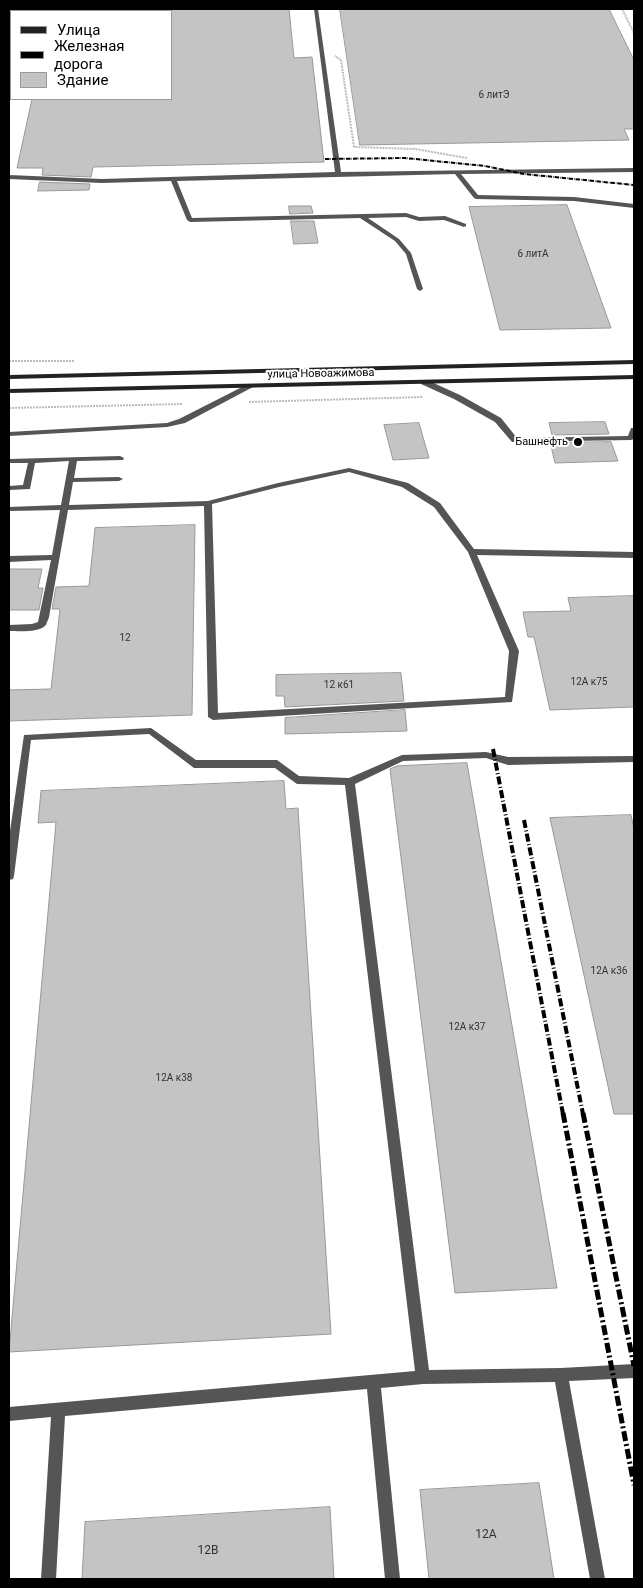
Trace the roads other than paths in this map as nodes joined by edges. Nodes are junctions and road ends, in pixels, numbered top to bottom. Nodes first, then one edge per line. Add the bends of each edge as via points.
1 (316, 9) edge
2 (634, 170) edge
3 (456, 172) junction
4 (338, 174) junction
5 (9, 177) edge
6 (173, 179) junction
7 (634, 206) edge
8 (361, 216) junction
9 (464, 225) dead end
10 (420, 289) dead end
11 (634, 362) edge
12 (9, 377) edge
13 (634, 377) edge
14 (424, 382) junction
15 (249, 387) junction
16 (9, 391) edge
17 (634, 430) edge
18 (9, 434) edge
19 (120, 458) dead end
20 (73, 459) junction
21 (32, 460) junction
22 (9, 461) edge
23 (119, 479) dead end
24 (69, 480) junction
25 (9, 488) edge
26 (208, 502) junction
27 (65, 507) junction
28 (9, 509) edge
29 (472, 552) junction
30 (634, 554) edge
31 (56, 558) junction
32 (9, 560) edge
33 (9, 628) edge
34 (634, 759) edge
35 (350, 782) junction
36 (9, 876) edge
37 (634, 1371) edge
38 (561, 1375) junction
39 (423, 1377) junction
40 (373, 1381) junction
41 (58, 1412) junction
42 (9, 1414) edge
43 (48, 1579) edge
44 (393, 1579) edge
45 (598, 1579) edge

1 - 4 lane
2 - 3 lane
3 - 4 lane
3 - 7 lane via 476,197 574,199
4 - 6 lane
5 - 6 lane via 102,181
6 - 8 lane via 190,220
8 - 9 lane via 446,218
8 - 10 lane via 397,240 409,254
11 - 12 main road, улица Новоажимова
13 - 14 main road, улица Новоажимова
14 - 15 main road, улица Новоажимова
14 - 17 lane via 457,396 498,420 515,440 631,438
15 - 16 main road, улица Новоажимова
15 - 18 lane via 182,421 167,425
19 - 20 lane
20 - 21 lane
20 - 24 lane
21 - 22 lane
21 - 25 lane via 27,487
23 - 24 lane
24 - 27 lane
26 - 27 lane
26 - 29 lane via 349,470 405,485 437,505
26 - 29 lane via 213,717 509,700 514,651
27 - 28 lane
27 - 31 lane
29 - 30 lane
31 - 32 lane
31 - 33 lane via 42,624
34 - 35 lane via 508,761 486,755 402,758
35 - 36 lane via 297,780 276,764 194,764 151,731 27,737
35 - 39 lane
37 - 38 lane
38 - 39 lane
38 - 45 lane
39 - 40 lane
40 - 41 lane
40 - 44 lane
41 - 42 lane
41 - 43 lane

